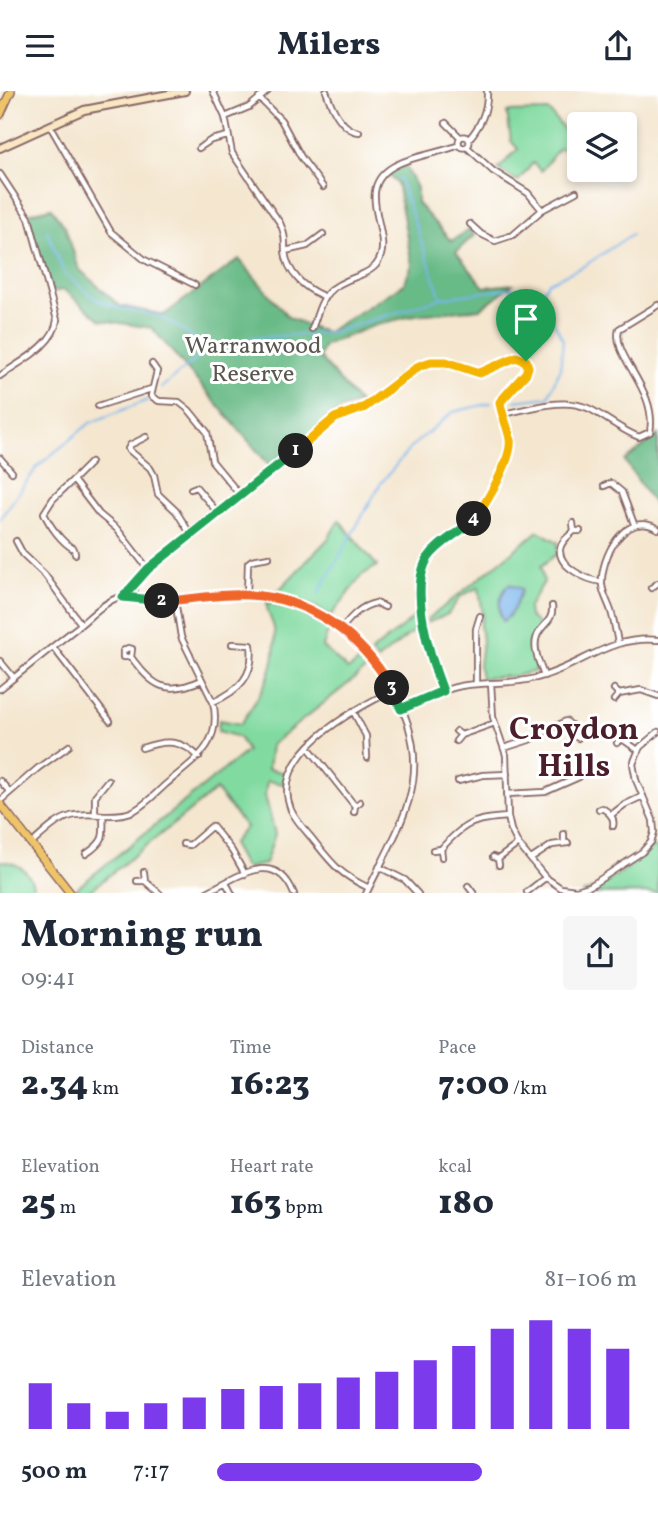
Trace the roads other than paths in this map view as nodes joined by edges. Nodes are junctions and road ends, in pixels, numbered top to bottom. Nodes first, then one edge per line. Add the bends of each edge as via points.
1 (11, 91) edge
2 (185, 91) edge
3 (214, 91) edge
4 (268, 91) edge
5 (326, 91) edge
6 (487, 91) edge
7 (259, 98) junction
8 (0, 115) edge
9 (225, 117) junction
10 (448, 123) dead end
11 (50, 126) junction
12 (359, 132) dead end
13 (228, 136) junction
14 (460, 137) junction
15 (469, 139) junction
16 (459, 145) junction
17 (467, 147) junction
18 (199, 148) dead end
19 (2, 149) edge
20 (0, 174) edge
21 (323, 187) dead end
22 (576, 192) dead end
23 (542, 211) junction
24 (470, 224) dead end
25 (323, 234) dead end
26 (285, 251) junction
27 (195, 285) dead end
28 (323, 296) junction
29 (658, 305) edge
30 (312, 329) dead end
31 (152, 364) dead end
32 (642, 373) dead end
33 (0, 376) edge
34 (647, 381) dead end
35 (152, 389) junction
36 (99, 406) dead end
37 (503, 414) junction
38 (146, 437) dead end
39 (0, 458) edge
40 (91, 462) dead end
41 (12, 472) dead end
42 (73, 480) junction
43 (604, 486) dead end
44 (191, 489) dead end
45 (240, 495) junction
46 (218, 513) junction
47 (573, 523) dead end
48 (634, 524) junction
49 (658, 529) edge
50 (191, 535) junction
51 (16, 541) dead end
52 (75, 554) dead end
53 (269, 557) dead end
54 (148, 569) junction
55 (138, 579) junction
56 (602, 582) junction
57 (658, 583) edge
58 (651, 588) dead end
59 (247, 594) junction
60 (123, 597) junction
61 (133, 597) junction
62 (176, 600) junction
63 (385, 607) dead end
64 (561, 610) dead end
65 (480, 616) dead end
66 (81, 624) junction
67 (341, 629) junction
68 (658, 640) edge
69 (618, 643) junction
70 (232, 644) dead end
71 (53, 647) junction
72 (131, 657) dead end
73 (0, 661) edge
74 (544, 676) junction
75 (14, 678) junction
76 (202, 680) junction
77 (491, 683) junction
78 (476, 684) junction
79 (0, 689) edge
80 (393, 690) junction
81 (443, 691) junction
82 (658, 696) edge
83 (614, 700) dead end
84 (213, 702) junction
85 (401, 709) junction
86 (353, 711) junction
87 (110, 721) dead end
88 (495, 723) junction
89 (456, 731) dead end
90 (620, 732) dead end
91 (461, 735) junction
92 (657, 735) edge
93 (578, 738) dead end
94 (622, 739) junction
95 (456, 741) dead end
96 (617, 743) dead end
97 (69, 746) dead end
98 (308, 747) junction
99 (142, 748) dead end
100 (504, 748) junction
101 (638, 750) junction
102 (368, 751) junction
103 (374, 753) dead end
104 (199, 757) junction
105 (367, 758) dead end
106 (506, 774) junction
107 (579, 777) dead end
108 (108, 780) dead end
109 (0, 781) edge
110 (458, 781) dead end
111 (10, 792) junction
112 (507, 794) junction
113 (643, 796) junction
114 (0, 803) edge
115 (356, 806) dead end
116 (598, 809) dead end
117 (95, 814) junction
118 (103, 815) junction
119 (611, 815) junction
120 (508, 817) junction
121 (613, 826) dead end
122 (564, 834) dead end
123 (193, 842) junction
124 (31, 843) junction
125 (183, 844) dead end
126 (518, 844) junction
127 (441, 849) junction
128 (433, 850) dead end
129 (190, 851) dead end
130 (86, 854) dead end
131 (442, 857) dead end
132 (531, 859) junction
133 (497, 860) dead end
134 (379, 867) junction
135 (144, 872) dead end
136 (244, 874) junction
137 (545, 877) junction
138 (137, 881) dead end
139 (145, 881) junction
140 (226, 883) junction
141 (468, 886) dead end
142 (368, 891) edge
143 (520, 891) dead end
144 (573, 892) edge
145 (70, 893) edge
146 (159, 893) edge
147 (205, 893) edge
148 (231, 893) edge
149 (293, 893) edge
150 (417, 893) edge
151 (473, 893) edge
152 (527, 893) edge

1 - 8 main road
2 - 11 street via 84,110
3 - 9 street
4 - 7 street
5 - 12 street via 348,128
6 - 15 street via 484,115
7 - 9 street
7 - 21 street via 281,120
9 - 13 street
10 - 14 street
11 - 19 street
11 - 27 street via 111,232 145,260
13 - 18 street
13 - 26 street via 238,164 281,223
14 - 15 street
14 - 16 street
15 - 17 street
16 - 17 street
16 - 28 street via 385,173 374,206 381,257 373,268
17 - 23 street via 492,171 528,193
20 - 33 street via 29,218 57,320 51,336
22 - 23 street
23 - 24 street via 513,236 495,241
25 - 26 street via 307,246
26 - 28 street via 299,281
28 - 30 street
29 - 32 street via 619,328 620,346
31 - 35 street via 157,371
34 - 37 street via 655,419 643,436 622,431 576,404
35 - 36 street
35 - 45 street via 155,400 179,403 189,410 207,432 212,461
37 - 45 street via 500,400 528,370 523,358 512,358 480,373 446,362 427,363 408,372 365,407 335,418
37 - 81 street via 510,446 499,476 475,517 432,554 423,573 424,624
38 - 50 street via 128,449 150,468 158,494
39 - 41 street
40 - 42 street
42 - 52 street via 44,513
42 - 54 street
43 - 48 street via 611,483 620,489
44 - 46 street via 196,487
45 - 46 street
46 - 50 street
47 - 56 street via 577,531 563,542 562,557 580,576
48 - 49 street
48 - 56 street via 608,553
50 - 54 street
51 - 66 street
53 - 59 street via 248,563
54 - 55 street
55 - 60 street
55 - 61 street
56 - 69 street
57 - 58 street
59 - 62 street
59 - 67 street via 295,604
60 - 61 street
60 - 66 street
61 - 62 street
62 - 76 street via 181,637
63 - 67 street via 376,603 364,606
64 - 74 street via 553,609 536,640
65 - 78 street
66 - 71 street
67 - 80 street
68 - 69 street
69 - 74 street
70 - 84 street via 251,645 251,666 238,689
71 - 75 street
71 - 87 street
72 - 76 street via 162,687 179,689
73 - 75 street
74 - 77 street
75 - 79 street
76 - 84 street
77 - 78 street
77 - 88 street
78 - 81 street
80 - 85 street
80 - 86 street
81 - 85 street
82 - 83 street via 641,689 616,692
84 - 104 street via 215,725
85 - 134 street via 412,746 413,782
86 - 98 street
86 - 102 street via 365,732
88 - 91 street
88 - 100 street
89 - 91 street
90 - 94 street
91 - 95 street
92 - 101 street
93 - 100 street via 566,718 529,740
94 - 96 street
94 - 101 street
97 - 111 street
98 - 115 street
98 - 142 street via 291,770 288,800 292,811 339,872
99 - 104 street via 172,741
100 - 106 street
101 - 113 street via 634,772
102 - 103 street
102 - 105 street
104 - 118 street via 137,809
106 - 110 street
106 - 112 street
107 - 112 street via 542,793
108 - 117 street via 95,796
109 - 111 street
111 - 114 street
112 - 120 street
113 - 119 street
113 - 144 street via 654,824 649,845 590,886
114 - 124 main road
116 - 119 street
117 - 118 street
117 - 124 street via 61,820
118 - 130 street via 102,841
119 - 121 street
120 - 126 street
120 - 127 street via 469,823
122 - 132 street via 566,843 552,845
123 - 125 street
123 - 129 street
123 - 136 street via 212,827
124 - 145 main road
126 - 132 street
126 - 133 street
127 - 128 street
127 - 131 street
132 - 137 street
134 - 142 street
134 - 150 street via 405,880
135 - 139 street
136 - 140 street
136 - 149 street via 274,869 285,877
137 - 144 street
137 - 152 street
138 - 139 street
139 - 146 street
140 - 147 street
140 - 148 street
141 - 151 street
143 - 152 street

